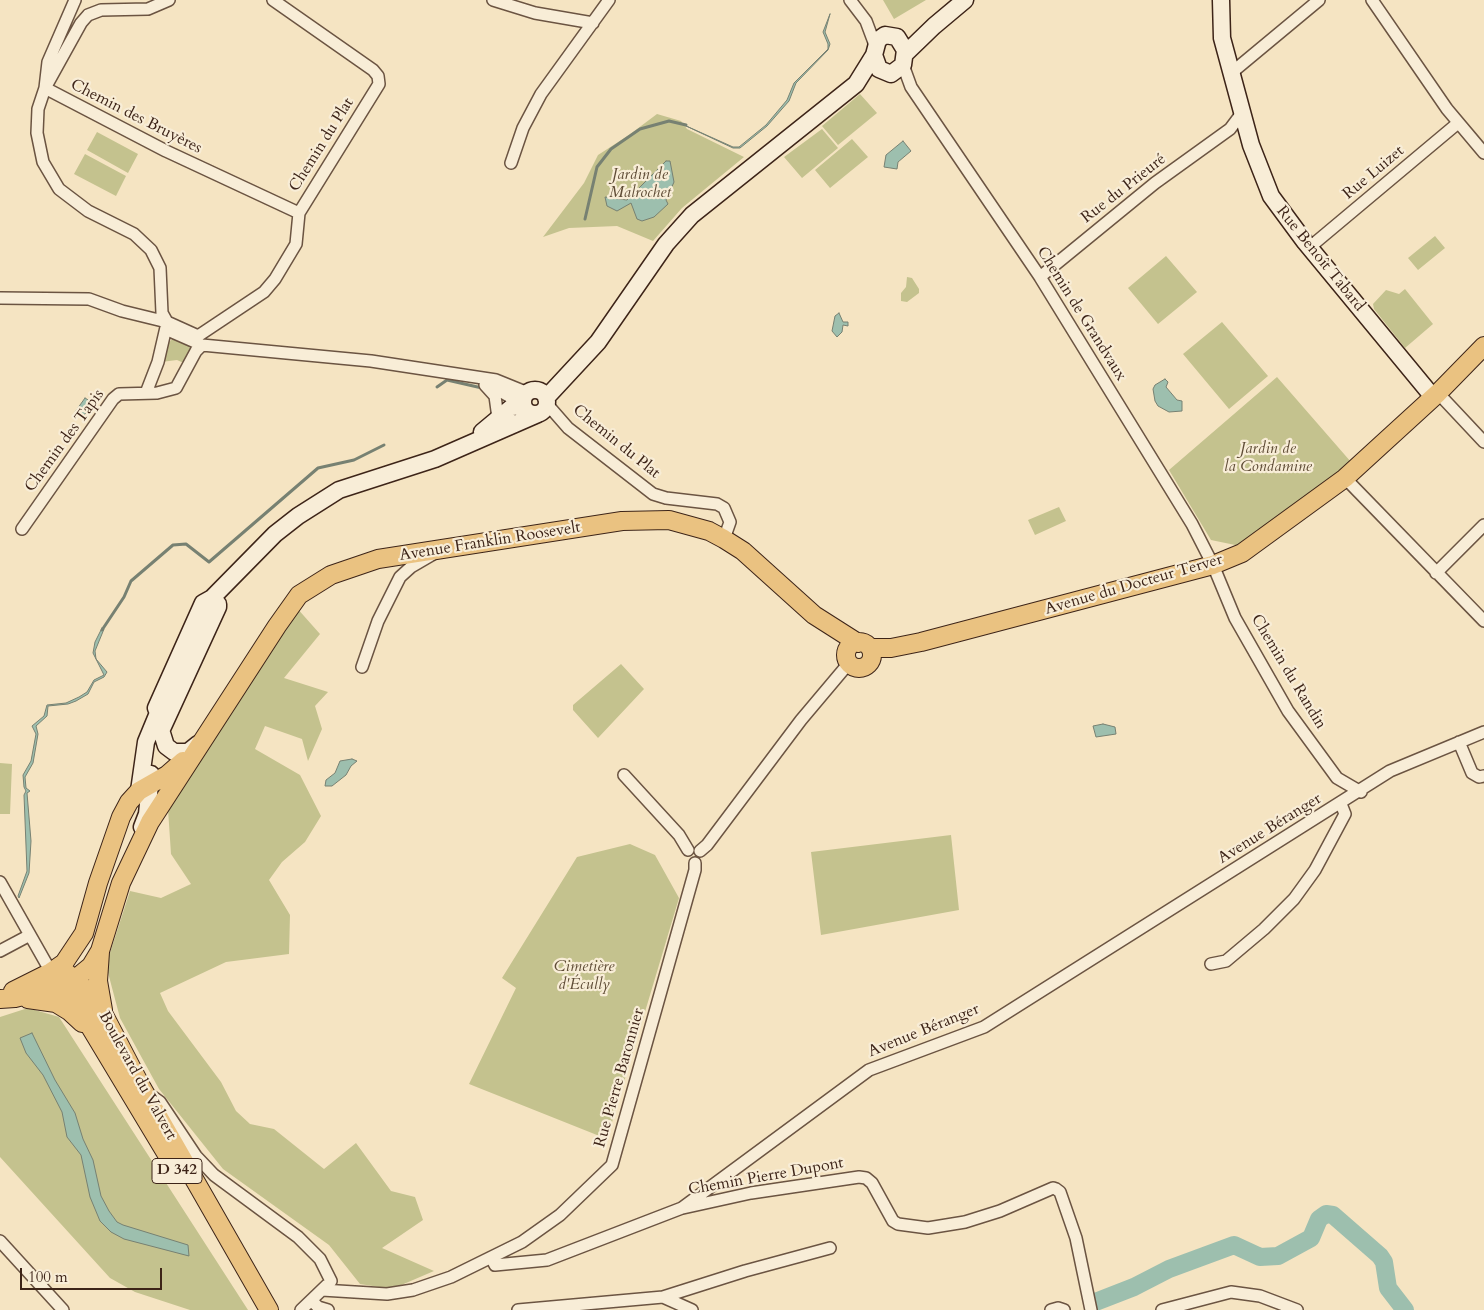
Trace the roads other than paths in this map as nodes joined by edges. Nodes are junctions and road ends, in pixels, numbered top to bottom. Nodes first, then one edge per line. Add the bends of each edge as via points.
1 (75, 0) edge
2 (169, 0) edge
3 (273, 0) edge
4 (493, 0) edge
5 (609, 0) edge
6 (850, 0) edge
7 (965, 0) edge
8 (1221, 0) edge
9 (1318, 0) edge
10 (1372, 0) edge
11 (593, 23) junction
12 (934, 26) junction
13 (883, 43) junction
14 (895, 66) junction
15 (1230, 71) junction
16 (856, 84) junction
17 (45, 88) junction
18 (1239, 123) junction
19 (1458, 123) junction
20 (1481, 149) edge
21 (511, 162) dead end
22 (299, 213) junction
23 (1310, 247) junction
24 (1040, 277) junction
25 (0, 298) edge
26 (167, 325) junction
27 (200, 341) junction
28 (1484, 346) edge
29 (470, 377) junction
30 (1432, 392) junction
31 (146, 393) junction
32 (536, 403) junction
33 (498, 418) junction
34 (1484, 442) edge
35 (467, 444) junction
36 (1345, 478) junction
37 (1484, 525) edge
38 (22, 529) dead end
39 (724, 539) junction
40 (439, 549) junction
41 (1213, 565) junction
42 (1436, 573) junction
43 (1484, 621) edge
44 (859, 653) junction
45 (362, 667) dead end
46 (164, 712) junction
47 (162, 730) junction
48 (1484, 732) edge
49 (1459, 742) junction
50 (198, 744) junction
51 (624, 775) dead end
52 (1484, 776) edge
53 (144, 787) junction
54 (1361, 792) junction
55 (1341, 804) junction
56 (121, 817) junction
57 (142, 827) junction
58 (694, 850) junction
59 (0, 882) edge
60 (121, 884) junction
61 (97, 887) junction
62 (30, 935) junction
63 (0, 951) edge
64 (100, 951) junction
65 (1211, 964) dead end
66 (56, 970) junction
67 (75, 986) junction
68 (5, 998) edge
69 (103, 1013) junction
70 (111, 1063) junction
71 (142, 1088) junction
72 (157, 1138) junction
73 (176, 1146) junction
74 (196, 1156) junction
75 (682, 1208) junction
76 (0, 1241) edge
77 (830, 1248) dead end
78 (492, 1259) junction
79 (331, 1281) junction
80 (322, 1290) junction
81 (360, 1293) junction
82 (663, 1297) junction
83 (312, 1300) junction
84 (1090, 1305) edge
85 (268, 1309) edge
86 (63, 1310) edge
87 (301, 1310) edge
88 (328, 1310) edge
89 (518, 1310) edge
90 (692, 1310) edge
91 (1051, 1310) edge
92 (1064, 1310) edge
93 (1162, 1310) edge
94 (1297, 1310) edge

1 - 17 street, Chemin des Bruyères via 48,62
2 - 17 street via 148,9 101,10 88,15
3 - 22 street, Chemin du Plat via 373,70 379,81
4 - 11 street via 535,13
5 - 11 street
6 - 13 street
7 - 12 main road
8 - 15 main road, Rue Benoît Tabard via 1222,38
9 - 15 street via 1236,70
10 - 19 street
11 - 21 street via 541,94 523,128
12 - 13 main road
12 - 14 main road
13 - 14 main road via 876,65
13 - 14 main road via 903,44
13 - 16 main road
14 - 16 main road
14 - 24 street, Chemin de Grandvaux
15 - 18 main road, Rue Benoît Tabard
16 - 32 main road via 692,215 666,244 598,342
17 - 22 street, Chemin des Bruyères via 166,151
17 - 26 street via 36,121 43,162 68,198 134,234 151,250 160,268 160,306
18 - 23 main road, Rue Benoît Tabard via 1271,196
18 - 24 street, Rue du Prieuré via 1155,183
19 - 20 street
19 - 23 street, Rue Luizet
22 - 27 street, Chemin du Plat via 296,244 275,278 264,292
23 - 30 main road, Rue Benoît Tabard
24 - 41 street, Chemin de Grandvaux via 1192,524
25 - 26 street via 89,299
26 - 27 street
26 - 31 street
27 - 29 street via 371,361
27 - 31 street, Chemin des Tapis via 176,388
28 - 30 main road, Avenue du Docteur Terver
29 - 32 street via 503,382
29 - 33 street via 494,393
30 - 34 street
30 - 36 main road, Avenue du Docteur Terver
31 - 38 street, Chemin des Tapis via 120,394 113,399
32 - 33 main road via 512,407
32 - 35 main road
32 - 39 street, Chemin du Plat via 652,494 717,504 724,508 730,522
33 - 35 main road
35 - 46 main road via 435,459 339,490 274,534 215,601 204,603 158,702 156,708
36 - 41 main road, Avenue du Docteur Terver via 1242,553
36 - 42 street
37 - 42 street
39 - 40 main road, Avenue Franklin Roosevelt via 709,531 669,520 642,520
39 - 44 main road, Avenue Franklin Roosevelt
40 - 45 street via 400,577 378,621
40 - 50 main road, Avenue Franklin Roosevelt via 369,562 331,574 300,596
41 - 44 main road, Avenue du Docteur Terver via 921,642
41 - 54 street, Chemin du Randin via 1236,618 1288,711 1337,778
42 - 43 street
44 - 58 street via 801,720 707,845
46 - 47 main road
46 - 53 main road via 144,751
47 - 50 main road via 166,746 174,752 188,752
47 - 53 main road
48 - 49 street
49 - 52 street via 1472,772
49 - 54 street via 1390,771
50 - 53 main road, Avenue Franklin Roosevelt via 176,769
50 - 60 main road, Avenue Franklin Roosevelt via 150,822
51 - 58 street
53 - 56 main road, Avenue Franklin Roosevelt via 131,799
53 - 57 main road via 147,814
54 - 55 street, Avenue Béranger
55 - 65 street via 1345,814 1315,870 1294,899 1226,961
55 - 75 street, Avenue Béranger via 984,1027 869,1070
56 - 57 main road via 129,812 138,813 143,821
56 - 61 main road, Avenue Franklin Roosevelt
57 - 60 main road
58 - 78 street, Rue Pierre Baronnier via 686,857 694,863 695,870 612,1165 560,1216
59 - 62 street
60 - 61 main road via 106,892
60 - 64 main road, Avenue Franklin Roosevelt
61 - 66 main road, Avenue Franklin Roosevelt via 84,932
62 - 63 street
62 - 66 street
64 - 67 main road, Avenue Franklin Roosevelt
64 - 69 main road via 98,981
66 - 67 main road
66 - 68 main road, Avenue Franklin Roosevelt
67 - 68 main road, Avenue Franklin Roosevelt
67 - 69 main road, Boulevard du Valvert / D 342
67 - 70 main road, Boulevard du Valvert / D 342 via 92,1029
68 - 70 main road via 56,1003 81,1021
69 - 71 main road, Boulevard du Valvert / D 342
70 - 72 main road, Boulevard du Valvert / D 342
71 - 73 main road, Boulevard du Valvert / D 342
71 - 74 street via 160,1102
72 - 73 street
72 - 85 main road, Boulevard du Valvert / D 342 via 250,1290
73 - 74 street
73 - 85 main road, Boulevard du Valvert / D 342
74 - 79 street via 214,1175 298,1237 320,1259
75 - 78 street, Avenue Béranger via 547,1260 495,1265
75 - 84 street, Chemin Pierre Dupont via 751,1193 859,1177 872,1183 893,1221 928,1228 965,1222 1000,1211 1053,1188 1060,1192 1076,1238
76 - 86 street
77 - 82 street
78 - 81 street, Rue Pierre Baronnier via 413,1290 387,1294
79 - 80 street
79 - 81 street, Rue Pierre Baronnier
80 - 81 street, Rue Pierre Baronnier
80 - 83 street
82 - 89 street
82 - 90 street
83 - 87 street
83 - 88 street via 318,1307
91 - 92 street
93 - 94 street via 1231,1292 1260,1296

